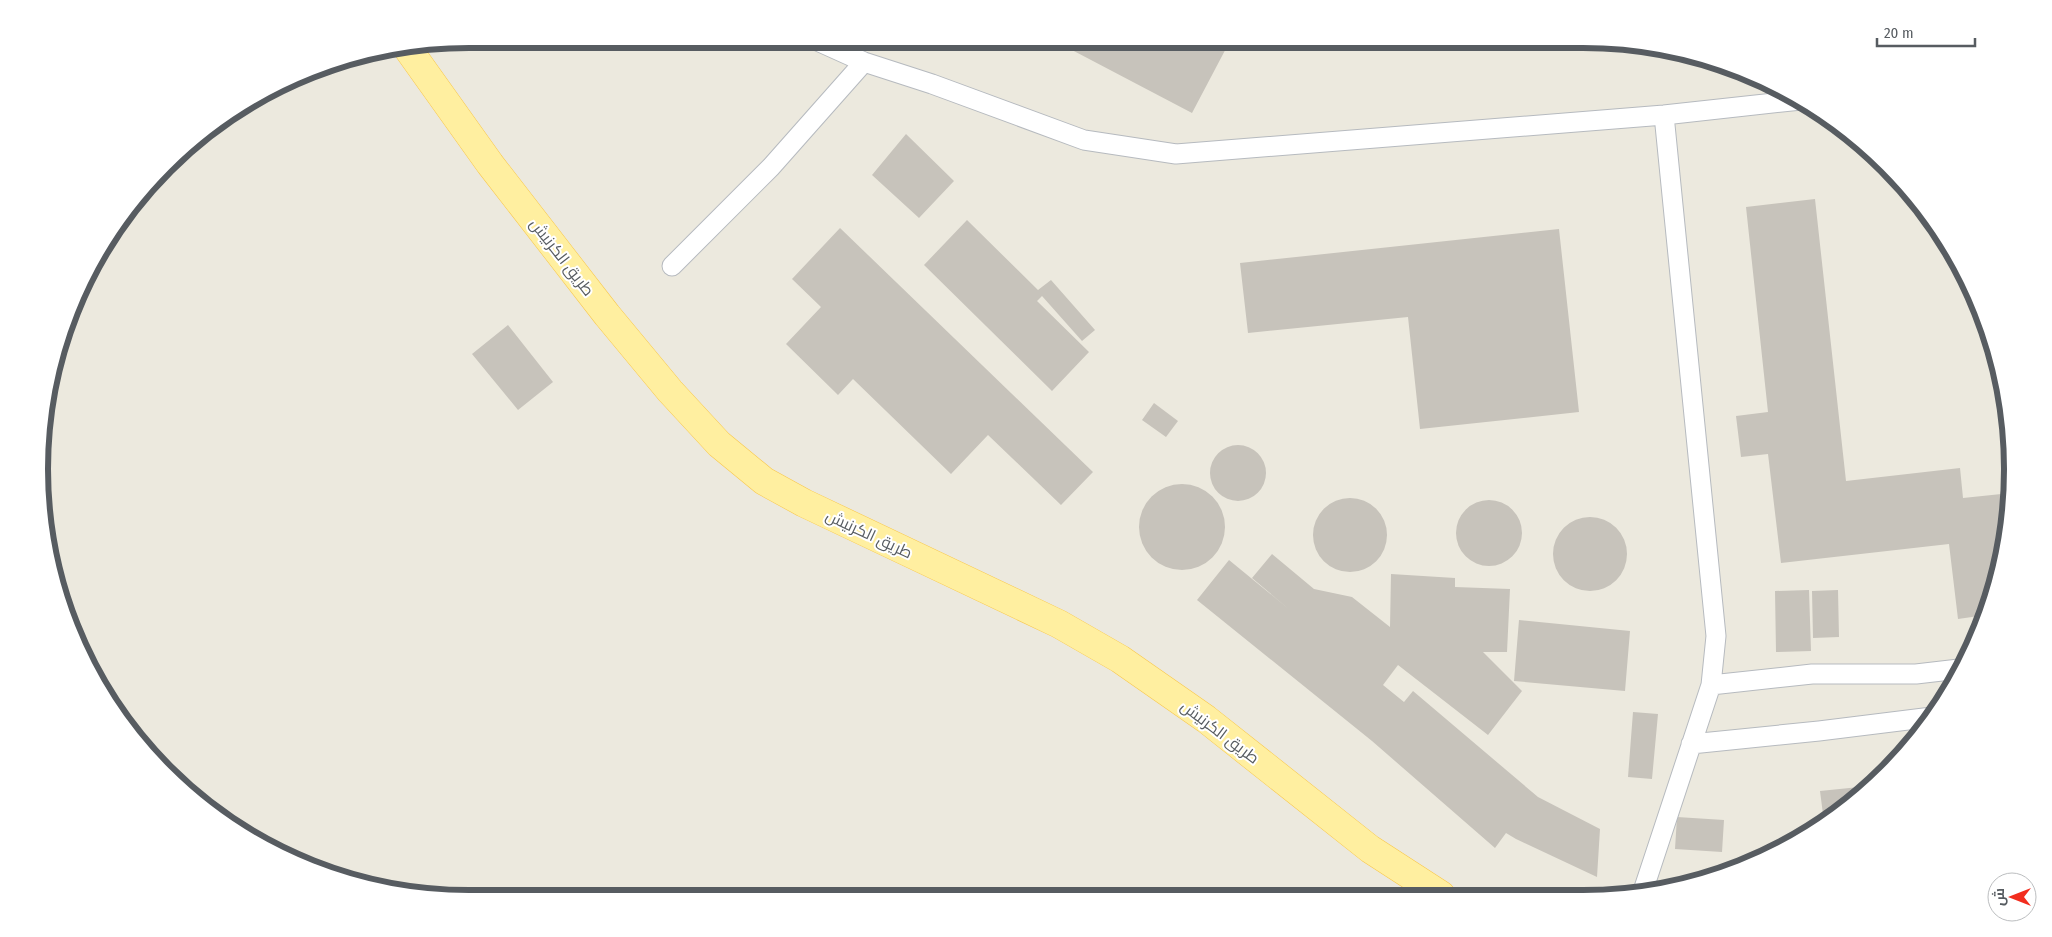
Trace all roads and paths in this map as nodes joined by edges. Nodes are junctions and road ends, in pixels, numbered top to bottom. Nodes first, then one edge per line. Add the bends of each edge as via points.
1 (833, 48) edge
2 (410, 52) edge
3 (864, 62) junction
4 (1789, 101) edge
5 (1664, 115) junction
6 (672, 266) dead end
7 (1953, 670) edge
8 (1711, 685) junction
9 (1922, 719) edge
10 (1691, 744) junction
11 (1645, 885) edge
12 (1432, 890) edge

1 - 3 lane
2 - 12 main road, طريق الكرنيش via 490,164 607,315 719,444 764,481 804,504 1059,624 1120,659 1206,719 1370,850
3 - 5 lane via 1084,140 1176,154
3 - 6 lane via 771,167
4 - 5 lane
5 - 8 lane via 1716,636
7 - 8 lane via 1916,674 1812,674
8 - 10 lane
9 - 10 lane
10 - 11 lane

